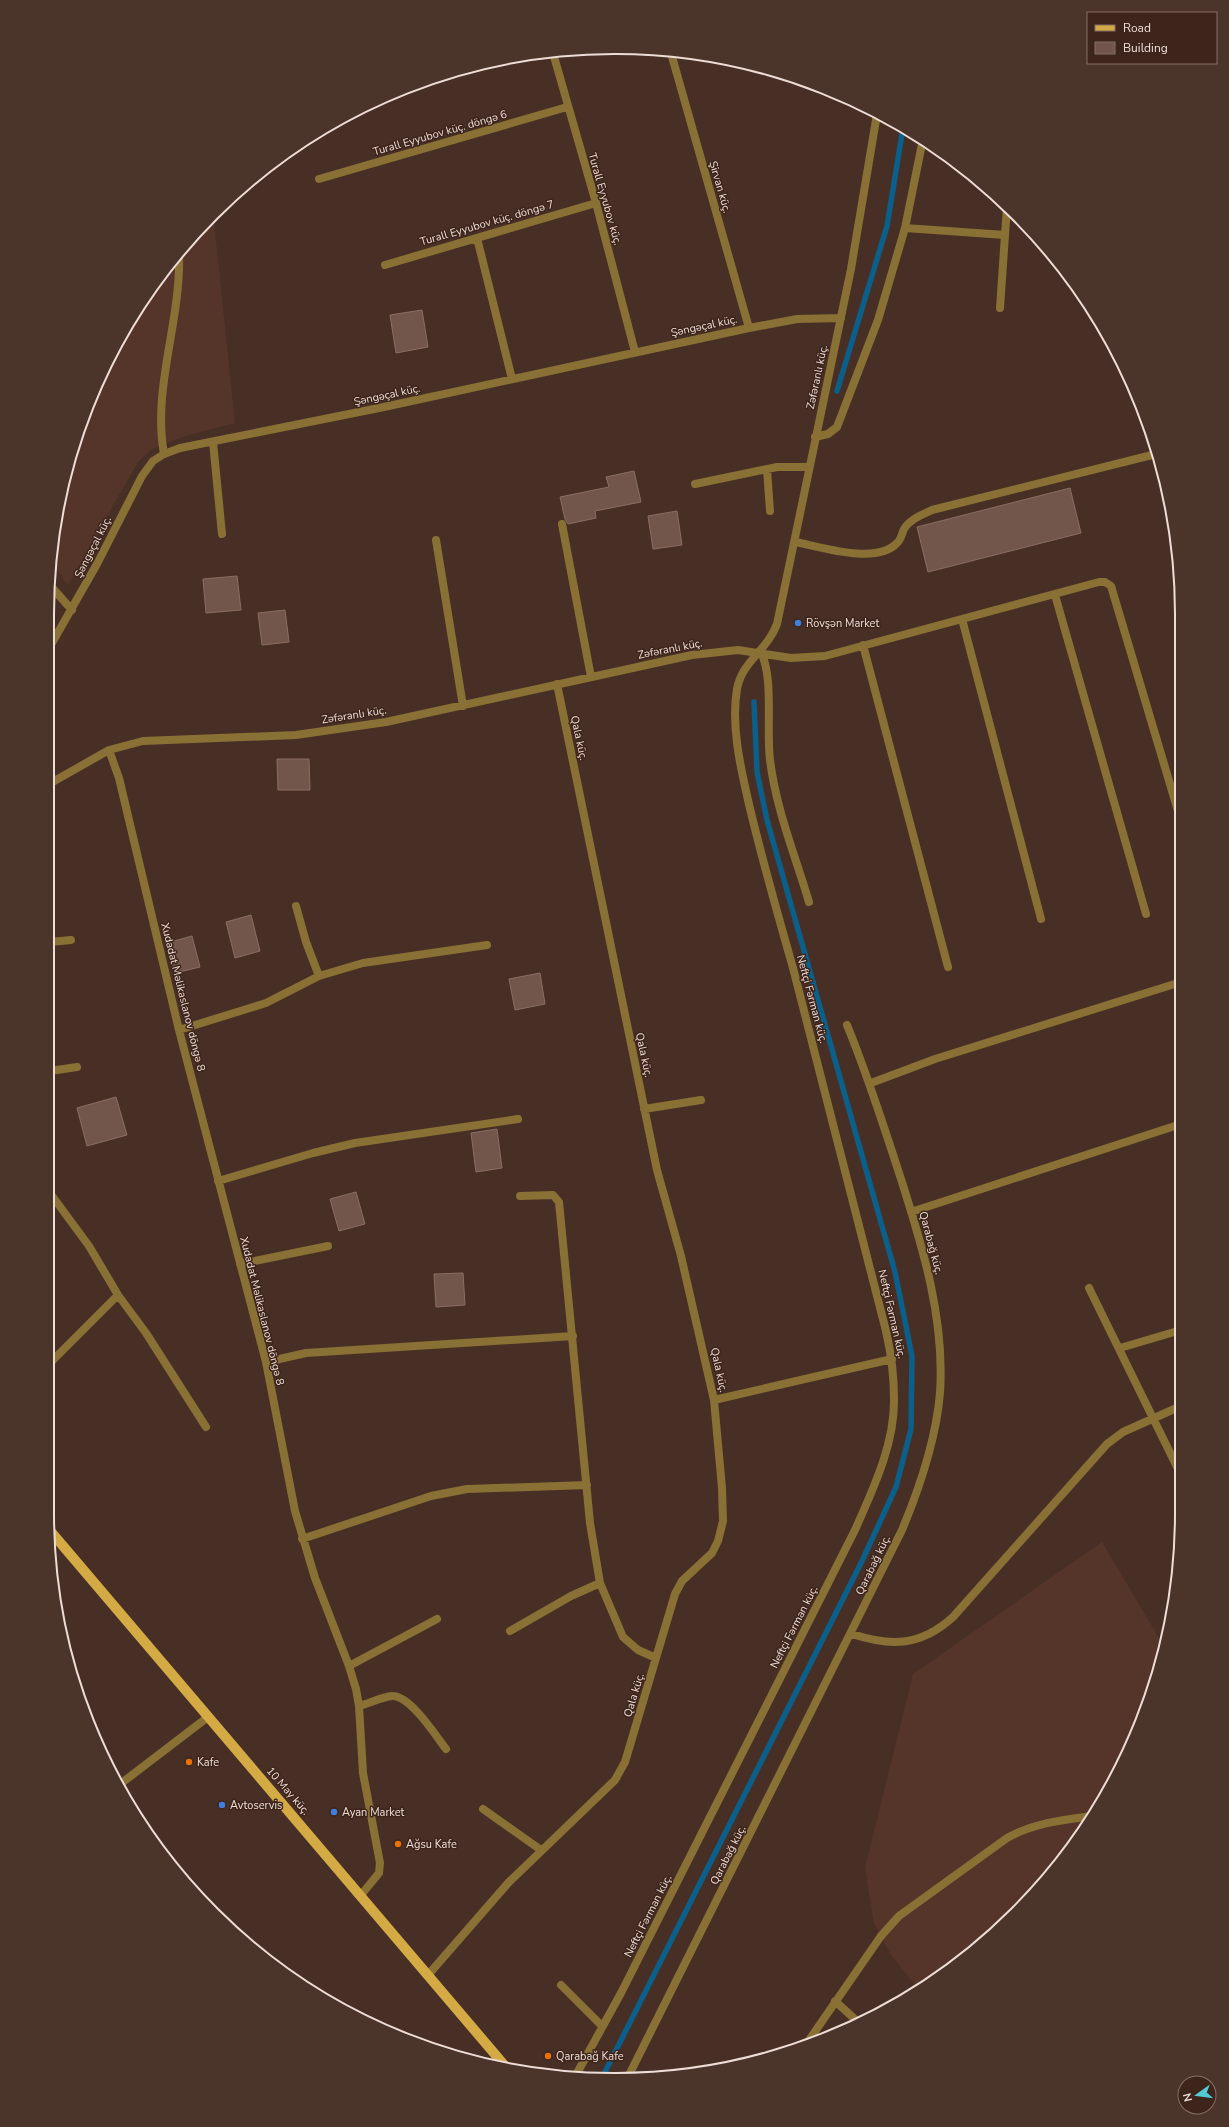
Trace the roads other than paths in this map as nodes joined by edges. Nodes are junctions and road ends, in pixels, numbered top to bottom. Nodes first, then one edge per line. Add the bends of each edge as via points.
1 (672, 57) edge
2 (553, 58) edge
3 (567, 107) junction
4 (876, 119) edge
5 (921, 145) edge
6 (319, 179) dead end
7 (596, 203) junction
8 (1006, 214) edge
9 (905, 228) junction
10 (1005, 235) junction
11 (477, 238) junction
12 (179, 262) edge
13 (385, 265) dead end
14 (1000, 308) dead end
15 (841, 318) junction
16 (749, 328) junction
17 (635, 352) junction
18 (512, 379) junction
19 (815, 437) junction
20 (213, 442) junction
21 (164, 454) junction
22 (1152, 455) edge
23 (809, 467) junction
24 (767, 469) junction
25 (695, 484) dead end
26 (770, 511) dead end
27 (562, 524) dead end
28 (222, 534) dead end
29 (436, 540) dead end
30 (796, 542) junction
31 (55, 590) edge
32 (1055, 595) junction
33 (72, 610) junction
34 (962, 619) junction
35 (54, 640) edge
36 (863, 646) junction
37 (760, 652) junction
38 (591, 677) junction
39 (557, 684) junction
40 (462, 706) junction
41 (109, 750) junction
42 (54, 781) edge
43 (1175, 801) edge
44 (809, 902) dead end
45 (296, 906) dead end
46 (1146, 914) dead end
47 (1041, 919) dead end
48 (71, 940) dead end
49 (54, 942) edge
50 (487, 944) dead end
51 (948, 967) dead end
52 (319, 976) junction
53 (1175, 984) edge
54 (847, 1025) dead end
55 (179, 1030) junction
56 (77, 1067) dead end
57 (54, 1070) edge
58 (871, 1083) junction
59 (701, 1100) dead end
60 (644, 1109) junction
61 (518, 1119) dead end
62 (1175, 1126) edge
63 (218, 1181) junction
64 (520, 1196) dead end
65 (54, 1198) edge
66 (911, 1212) junction
67 (328, 1246) dead end
68 (240, 1264) junction
69 (1089, 1288) dead end
70 (118, 1295) junction
71 (1175, 1332) edge
72 (573, 1336) junction
73 (1120, 1348) junction
74 (54, 1359) edge
75 (892, 1359) junction
76 (266, 1362) junction
77 (714, 1400) junction
78 (1175, 1408) edge
79 (1152, 1418) junction
80 (206, 1427) dead end
81 (1175, 1463) edge
82 (587, 1485) junction
83 (55, 1536) edge
84 (302, 1539) junction
85 (600, 1583) junction
86 (437, 1619) dead end
87 (510, 1631) dead end
88 (852, 1634) junction
89 (656, 1658) junction
90 (349, 1666) junction
91 (359, 1706) junction
92 (208, 1716) junction
93 (446, 1749) dead end
94 (123, 1781) edge
95 (484, 1810) dead end
96 (1085, 1817) edge
97 (542, 1850) junction
98 (361, 1895) junction
99 (428, 1975) junction
100 (561, 1985) dead end
101 (835, 2001) junction
102 (854, 2019) edge
103 (602, 2026) junction
104 (813, 2036) edge
105 (501, 2061) edge
106 (578, 2072) edge
107 (630, 2073) edge

1 - 16 street, Şirvan küç.
2 - 3 street, Turall Eyyubov küç.
3 - 6 street, Turall Eyyubov küç. döngə 6
3 - 7 street, Turall Eyyubov küç.
4 - 15 street, Zəfəranlı küç.
5 - 9 street
7 - 11 street, Turall Eyyubov küç. döngə 7
7 - 17 street, Turall Eyyubov küç.
8 - 10 street
9 - 10 street
9 - 19 street via 878,320 844,411 836,427 828,434
10 - 14 street
11 - 13 street, Turall Eyyubov küç. döngə 7
11 - 18 street
12 - 21 street via 178,290 161,410 160,430
15 - 16 street, Şəngəçal küç. via 796,320
15 - 19 street, Zəfəranlı küç.
16 - 17 street, Şəngəçal küç.
17 - 18 street, Şəngəçal küç.
18 - 20 street, Şəngəçal küç.
19 - 23 street, Zəfəranlı küç.
20 - 21 street, Şəngəçal küç. via 180,448
20 - 28 street
21 - 33 street, Şəngəçal küç. via 153,461 142,476
22 - 30 street via 932,510 914,519 905,528 898,543 885,551 870,554 852,553
23 - 24 street
23 - 30 street, Zəfəranlı küç.
24 - 25 street
24 - 26 street
27 - 38 street
29 - 40 street
30 - 37 street, Zəfəranlı küç. via 777,624 769,643
31 - 33 street
32 - 34 street
32 - 43 street via 1099,582 1106,582 1111,586
32 - 46 street
33 - 35 street, Şəngəçal küç.
34 - 36 street
34 - 47 street
36 - 37 street via 806,658
36 - 51 street
37 - 38 street, Zəfəranlı küç. via 738,650 699,654
37 - 44 street via 767,669 767,730 775,793
37 - 75 street, Neftçi Fərman küç. via 745,668 737,691 740,763 754,827 828,1098
38 - 39 street, Zəfəranlı küç.
39 - 40 street, Zəfəranlı küç.
39 - 60 street, Qala küç.
40 - 41 street, Zəfəranlı küç. via 386,722 296,735 143,741
41 - 42 street, Zəfəranlı küç.
41 - 55 street, Xudadat Məlikaslanov döngə 8 via 119,778
45 - 52 street
48 - 49 street
50 - 52 street via 363,964
52 - 55 street via 266,1003
53 - 58 street via 936,1059
54 - 58 street, Qarabağ küç.
55 - 63 street, Xudadat Məlikaslanov döngə 8
56 - 57 street
58 - 66 street, Qarabağ küç.
59 - 60 street
60 - 77 street, Qala küç.
61 - 63 street via 355,1143
62 - 66 street
63 - 68 street, Xudadat Məlikaslanov döngə 8
64 - 72 street via 553,1194 560,1202
65 - 70 street via 89,1246
66 - 88 street, Qarabağ küç. via 939,1326 940,1394 918,1492
67 - 68 street
68 - 76 street, Xudadat Məlikaslanov döngə 8
69 - 73 street
70 - 74 street
70 - 80 street via 146,1333
71 - 73 street
72 - 76 street via 306,1353
72 - 82 street
73 - 79 street
75 - 77 street
75 - 103 street, Neftçi Fərman küç. via 892,1420 888,1445 872,1492 621,1993
76 - 84 street, Xudadat Məlikaslanov döngə 8 via 289,1488
77 - 89 street, Qala küç. via 722,1488 722,1522 718,1541 712,1553 682,1581 675,1594
78 - 79 street
79 - 81 street
79 - 88 street via 1123,1432 1107,1444 940,1630 909,1642 869,1640
82 - 84 street via 460,1491 432,1496
82 - 85 street via 590,1523
83 - 92 main road, 10 May küç.
84 - 90 street, Xudadat Məlikaslanov döngə 8
85 - 87 street via 571,1596
85 - 89 street via 623,1637 638,1650
86 - 90 street
88 - 107 street, Qarabağ küç.
89 - 97 street, Qala küç. via 625,1762 615,1780
90 - 91 street, Xudadat Məlikaslanov döngə 8
91 - 93 street via 393,1696 403,1699
91 - 98 street, Xudadat Məlikaslanov döngə 8 via 363,1773 380,1863 379,1873
92 - 94 street
92 - 98 main road, 10 May küç.
95 - 97 street
96 - 101 street via 1048,1822 1023,1829 1006,1838 899,1916 881,1936
97 - 99 street, Qala küç. via 509,1882
98 - 99 main road, 10 May küç.
99 - 105 main road, 10 May küç.
100 - 103 street
101 - 102 street
101 - 104 street
103 - 106 street, Neftçi Fərman küç.

